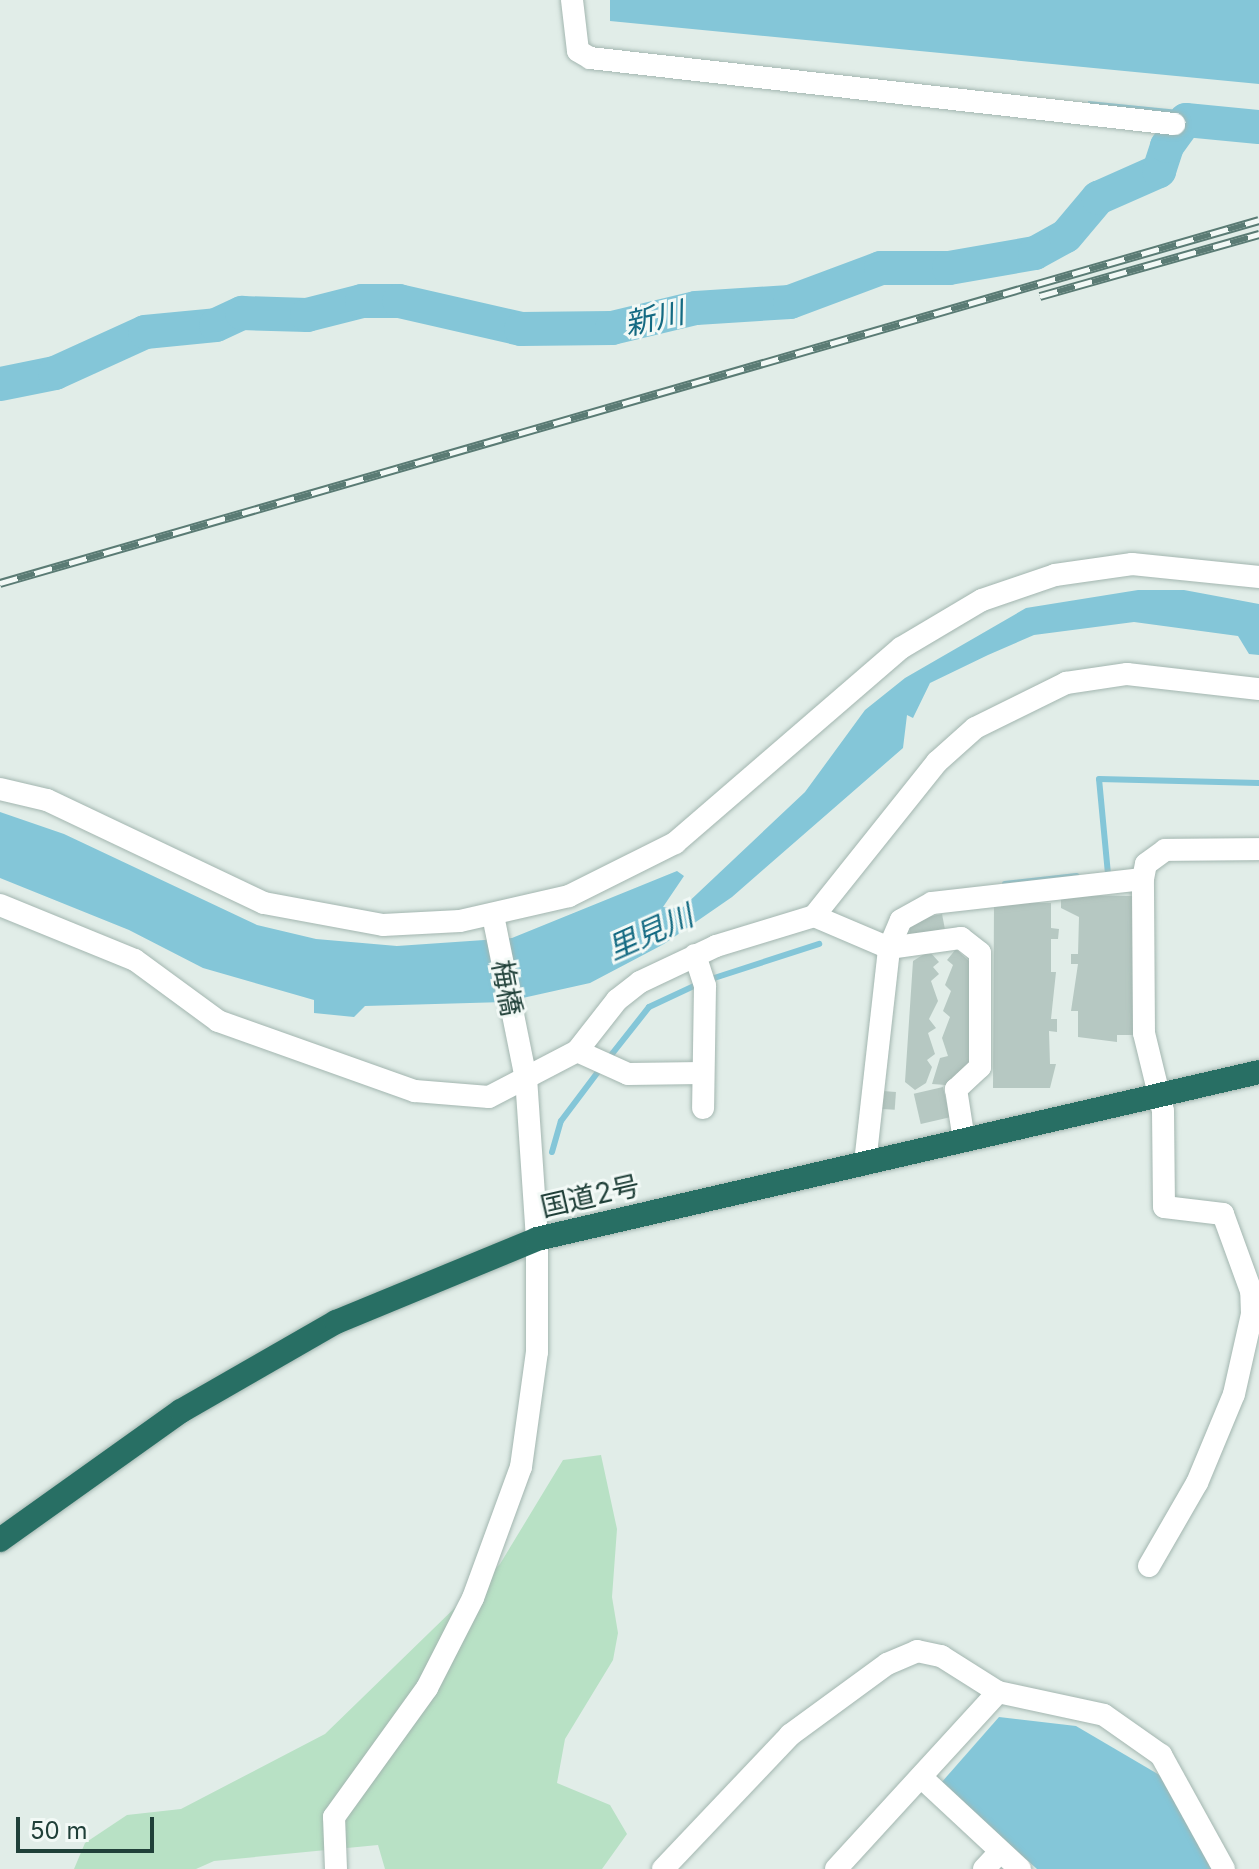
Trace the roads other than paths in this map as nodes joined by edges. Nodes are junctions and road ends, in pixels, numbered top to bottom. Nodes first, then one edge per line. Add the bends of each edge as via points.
1 (572, 0) edge
2 (1174, 124) dead end
3 (1259, 577) edge
4 (1259, 689) edge
5 (0, 789) edge
6 (1259, 849) edge
7 (1143, 879) junction
8 (0, 905) edge
9 (814, 916) junction
10 (494, 919) junction
11 (889, 948) junction
12 (701, 972) junction
13 (577, 1051) junction
14 (524, 1070) junction
15 (1259, 1072) edge
16 (702, 1073) junction
17 (1161, 1095) junction
18 (703, 1108) dead end
19 (964, 1140) junction
20 (865, 1163) junction
21 (537, 1239) junction
22 (1256, 1314) edge
23 (0, 1540) edge
24 (1149, 1566) dead end
25 (998, 1692) junction
26 (921, 1777) junction
27 (1000, 1852) junction
28 (336, 1869) edge
29 (663, 1869) edge
30 (836, 1869) edge
31 (984, 1869) edge
32 (1020, 1869) edge
33 (1224, 1869) edge

1 - 2 street via 578,51 590,58
3 - 10 street via 1132,564 1055,575 982,600 891,656 675,843 569,896
4 - 9 street via 1127,674 1066,683 999,716 937,762
5 - 10 street via 47,800 237,892 305,914 383,925
6 - 7 street via 1165,850 1146,864
7 - 11 street via 932,903 901,920
7 - 17 street via 1144,1033
8 - 14 street via 135,960 218,1021 415,1091 489,1097
9 - 11 street
9 - 12 street
10 - 14 street, 梅橋
11 - 19 street via 961,938 980,953 980,1067 956,1089
11 - 20 street
12 - 13 street via 617,1000
12 - 16 street
13 - 14 street
13 - 16 street via 603,1067
14 - 21 street, 梅橋
15 - 17 highway, 国道2号
16 - 18 street
17 - 19 highway, 国道2号
17 - 22 street via 1164,1207 1223,1214
19 - 20 highway, 国道2号
20 - 21 highway, 国道2号
21 - 23 highway, 国道2号 via 336,1322 181,1411
21 - 28 street, 梅橋 via 537,1352 521,1467 473,1598 427,1688 334,1817
22 - 24 street via 1228,1409 1197,1483
25 - 26 street
25 - 29 street via 941,1656 917,1651 887,1664 790,1735
25 - 33 street via 1104,1715 1161,1755
26 - 27 street
26 - 30 street
27 - 31 street
27 - 32 street

